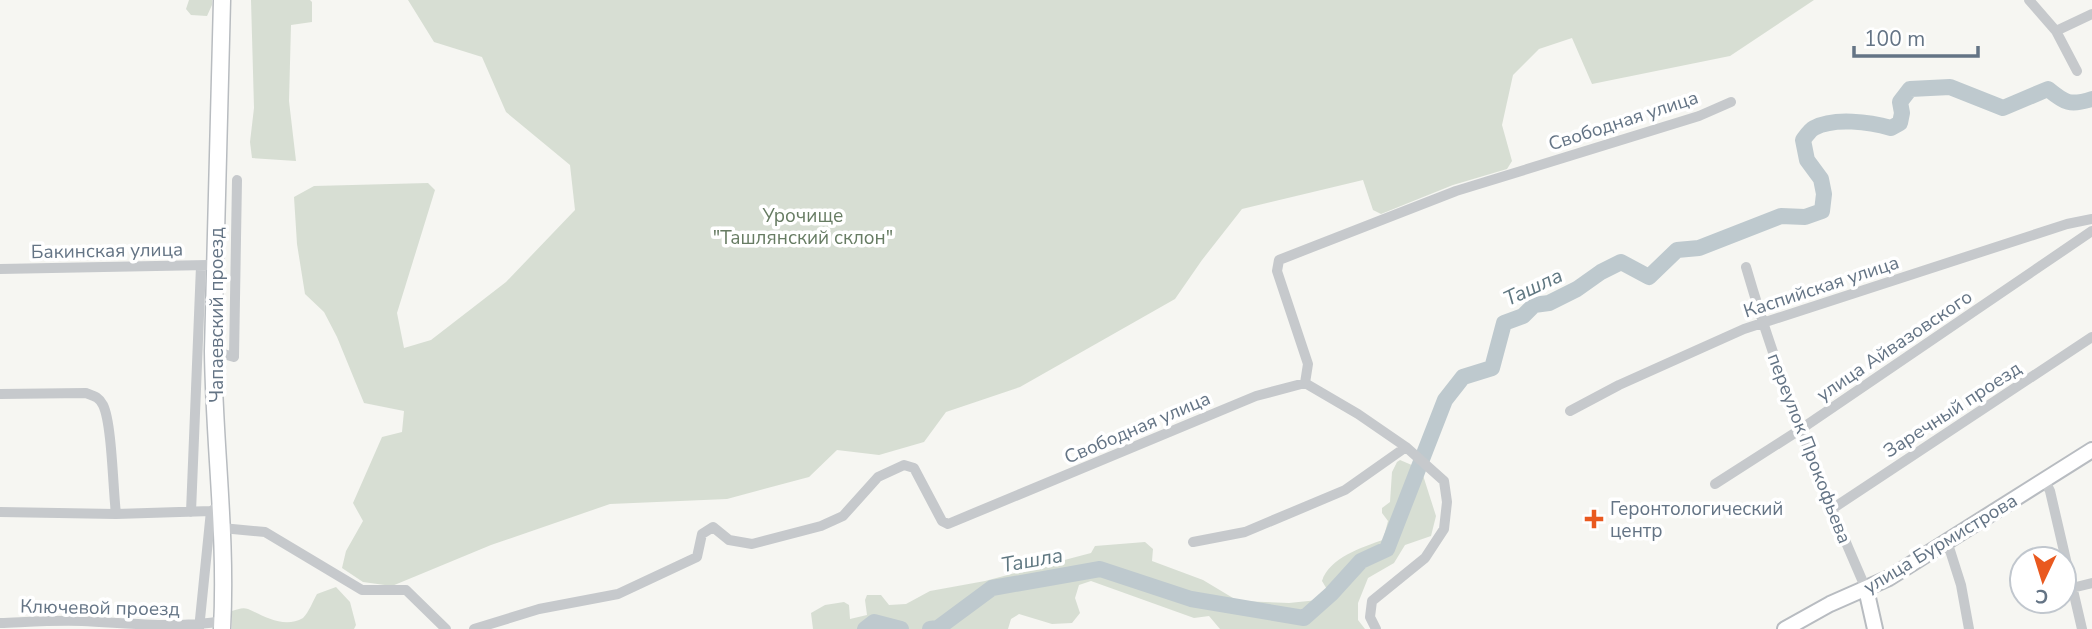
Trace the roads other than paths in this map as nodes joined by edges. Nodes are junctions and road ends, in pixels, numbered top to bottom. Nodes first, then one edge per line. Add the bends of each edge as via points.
1 (222, 0) edge
2 (2029, 0) edge
3 (2092, 14) edge
4 (2056, 31) junction
5 (2077, 71) dead end
6 (1731, 102) dead end
7 (237, 180) dead end
8 (2092, 219) edge
9 (2092, 231) edge
10 (208, 265) junction
11 (1746, 267) dead end
12 (0, 269) edge
13 (1762, 324) junction
14 (2092, 337) edge
15 (213, 351) junction
16 (1305, 383) junction
17 (0, 394) edge
18 (1570, 411) dead end
19 (1801, 429) junction
20 (1406, 447) junction
21 (2092, 450) edge
22 (2044, 480) junction
23 (1714, 484) dead end
24 (216, 508) junction
25 (1832, 509) junction
26 (0, 512) edge
27 (191, 512) junction
28 (116, 514) junction
29 (222, 528) junction
30 (1947, 541) junction
31 (1193, 542) dead end
32 (2062, 545) edge
33 (1867, 589) junction
34 (0, 623) edge
35 (223, 625) edge
36 (200, 628) edge
37 (446, 629) edge
38 (474, 629) edge
39 (1376, 629) edge
40 (1785, 629) edge
41 (1875, 629) edge
42 (1969, 629) edge

1 - 10 main road, Чапаевский проезд
2 - 4 street
3 - 4 street
4 - 5 street
6 - 16 street, Свободная улица via 1456,191 1279,260 1277,271 1308,364
7 - 15 street via 234,357
8 - 13 street, Каспийская улица
9 - 19 street, улица Айвазовского
10 - 12 street, Бакинская улица
10 - 15 main road, Чапаевский проезд
10 - 27 street
11 - 13 street, переулок Прокофьева
13 - 18 street, Каспийская улица via 1619,384
13 - 19 street, переулок Прокофьева
14 - 25 street, Заречный проезд
15 - 24 main road, Чапаевский проезд
16 - 20 street
16 - 38 street, Свободная улица via 1256,397 948,524 942,521 914,468 904,465 878,477 843,516 821,526 752,544 729,540 713,527 702,534 696,557 618,594 539,609
17 - 28 street via 86,393 98,398 108,426
19 - 23 street, улица Айвазовского
19 - 25 street, переулок Прокофьева
20 - 31 street via 1345,490 1245,532
20 - 39 street via 1444,481 1444,529 1425,558 1372,601 1370,617
21 - 22 street, улица Бурмистрова
22 - 30 street, улица Бурмистрова
22 - 32 street
24 - 27 street
24 - 29 main road, Чапаевский проезд
24 - 36 street, Ключевой проезд
25 - 33 street, переулок Прокофьева
26 - 28 street
27 - 28 street
29 - 35 main road, Чапаевский проезд
29 - 37 street via 265,532 362,590 406,590
30 - 33 street, улица Бурмистрова
30 - 42 street
33 - 40 street, улица Бурмистрова
33 - 41 street, переулок Прокофьева
34 - 36 street, Ключевой проезд via 80,621
35 - 36 street, Ключевой проезд

